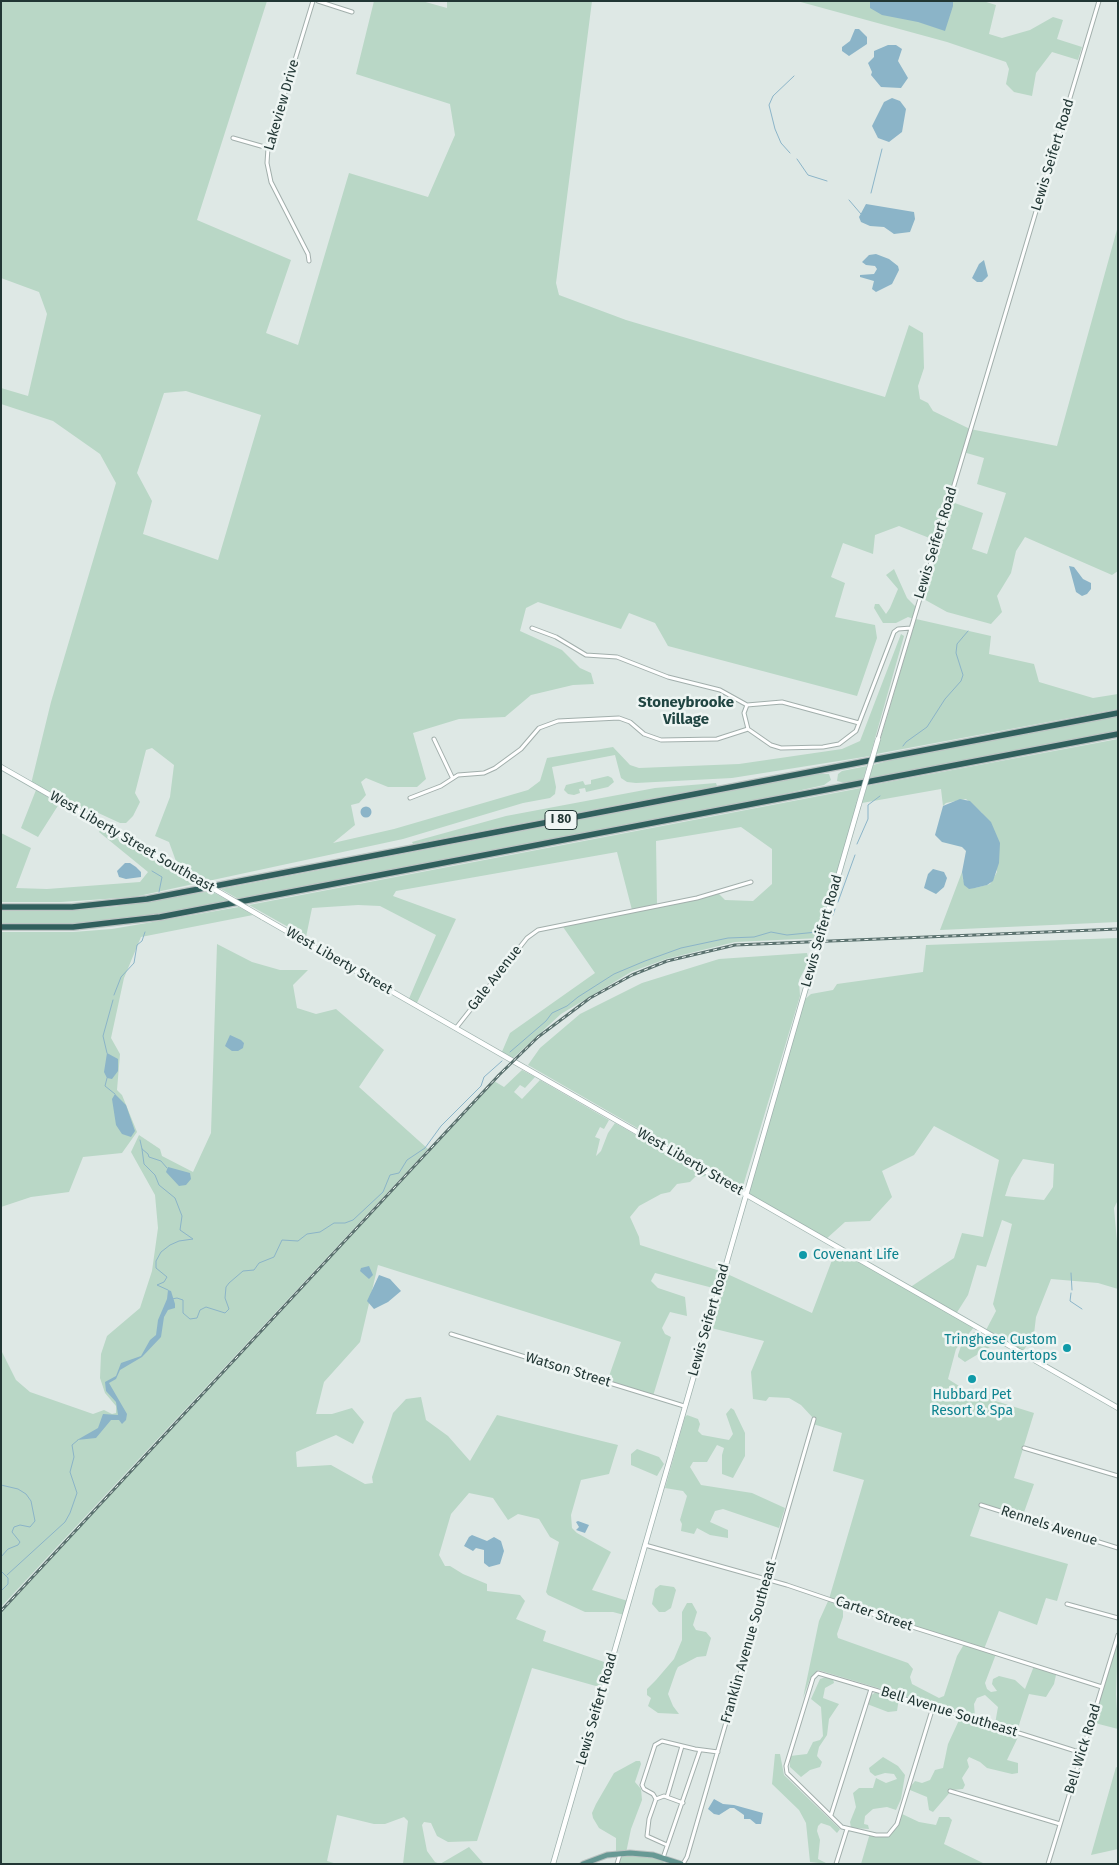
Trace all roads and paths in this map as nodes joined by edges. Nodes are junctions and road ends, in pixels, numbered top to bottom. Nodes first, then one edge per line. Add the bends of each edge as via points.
1 (312, 1) edge
2 (318, 1) edge
3 (1099, 1) edge
4 (352, 12) dead end
5 (233, 138) dead end
6 (268, 148) junction
7 (309, 261) dead end
8 (532, 628) dead end
9 (911, 628) junction
10 (747, 705) junction
11 (1118, 713) edge
12 (859, 723) junction
13 (748, 730) junction
14 (1118, 734) edge
15 (434, 739) dead end
16 (878, 739) joint
17 (1, 767) edge
18 (452, 777) junction
19 (410, 798) dead end
20 (751, 882) dead end
21 (1, 907) edge
22 (262, 917) joint
23 (1, 927) edge
24 (456, 1028) junction
25 (745, 1194) junction
26 (451, 1334) dead end
27 (684, 1406) junction
28 (1118, 1408) edge
29 (814, 1419) dead end
30 (1024, 1448) dead end
31 (1118, 1476) edge
32 (981, 1505) dead end
33 (644, 1544) junction
34 (1118, 1548) edge
35 (767, 1579) junction
36 (1068, 1604) dead end
37 (1118, 1618) edge
38 (1118, 1635) edge
39 (1102, 1687) junction
40 (871, 1689) junction
41 (932, 1707) junction
42 (682, 1746) junction
43 (700, 1750) junction
44 (718, 1752) junction
45 (1082, 1753) junction
46 (950, 1791) dead end
47 (667, 1797) junction
48 (656, 1799) junction
49 (683, 1803) junction
50 (831, 1815) junction
51 (1060, 1824) junction
52 (846, 1829) junction
53 (667, 1845) junction
54 (620, 1854) junction
55 (663, 1858) junction
56 (553, 1864) edge
57 (583, 1864) edge
58 (617, 1864) edge
59 (682, 1864) edge
60 (836, 1864) edge
61 (1048, 1864) edge

1 - 6 street, Lakeview Drive
2 - 4 street
3 - 9 street, Lewis Seifert Road
5 - 6 street
6 - 7 street, Lakeview Drive via 271,182
8 - 10 street via 556,637 586,655 612,656 668,677 720,690
9 - 12 street via 894,632
9 - 16 street, Lewis Seifert Road
10 - 12 street via 782,702
10 - 13 street via 744,713
11 - 21 highway, I 80 via 147,899 72,907
12 - 13 street via 854,734 844,741 813,748 774,746
13 - 18 street via 717,739 662,740 644,734 630,722 619,718 558,721 539,728 521,749 495,768 484,773
14 - 23 highway, I 80 via 160,917 73,927
15 - 18 street
16 - 25 main road, Lewis Seifert Road, bridge
17 - 22 main road, West Liberty Street Southeast, bridge
18 - 19 street via 442,786
20 - 24 street, Gale Avenue via 698,898 536,931
22 - 24 main road, West Liberty Street
24 - 25 main road, West Liberty Street
25 - 27 main road, Lewis Seifert Road
25 - 28 main road, West Liberty Street
26 - 27 street, Watson Street
27 - 33 main road, Lewis Seifert Road
29 - 35 street, Franklin Avenue Southeast
30 - 31 street
32 - 34 street, Rennels Avenue
33 - 35 street, Carter Street
33 - 56 main road, Lewis Seifert Road
35 - 39 street, Carter Street
35 - 44 street, Franklin Avenue Southeast
36 - 37 street
38 - 39 street, Bell Wick Road
39 - 45 street, Bell Wick Road
40 - 41 street, Bell Avenue Southeast
40 - 50 street
40 - 50 street, Bell Avenue Southeast via 816,1674 786,1770
41 - 45 street, Bell Avenue Southeast
41 - 52 street via 897,1824 890,1834 880,1836
42 - 43 street
42 - 47 street
42 - 48 street via 662,1740 655,1745 642,1785
43 - 44 street
43 - 49 street
44 - 59 street, Franklin Avenue Southeast via 687,1857
45 - 51 street, Bell Wick Road
46 - 51 street
47 - 48 street
47 - 49 street
48 - 53 street via 647,1836
49 - 53 street
50 - 52 street
51 - 61 street, Bell Wick Road
52 - 60 street
53 - 55 street
54 - 55 main road
54 - 57 main road
54 - 58 street
55 - 59 main road

